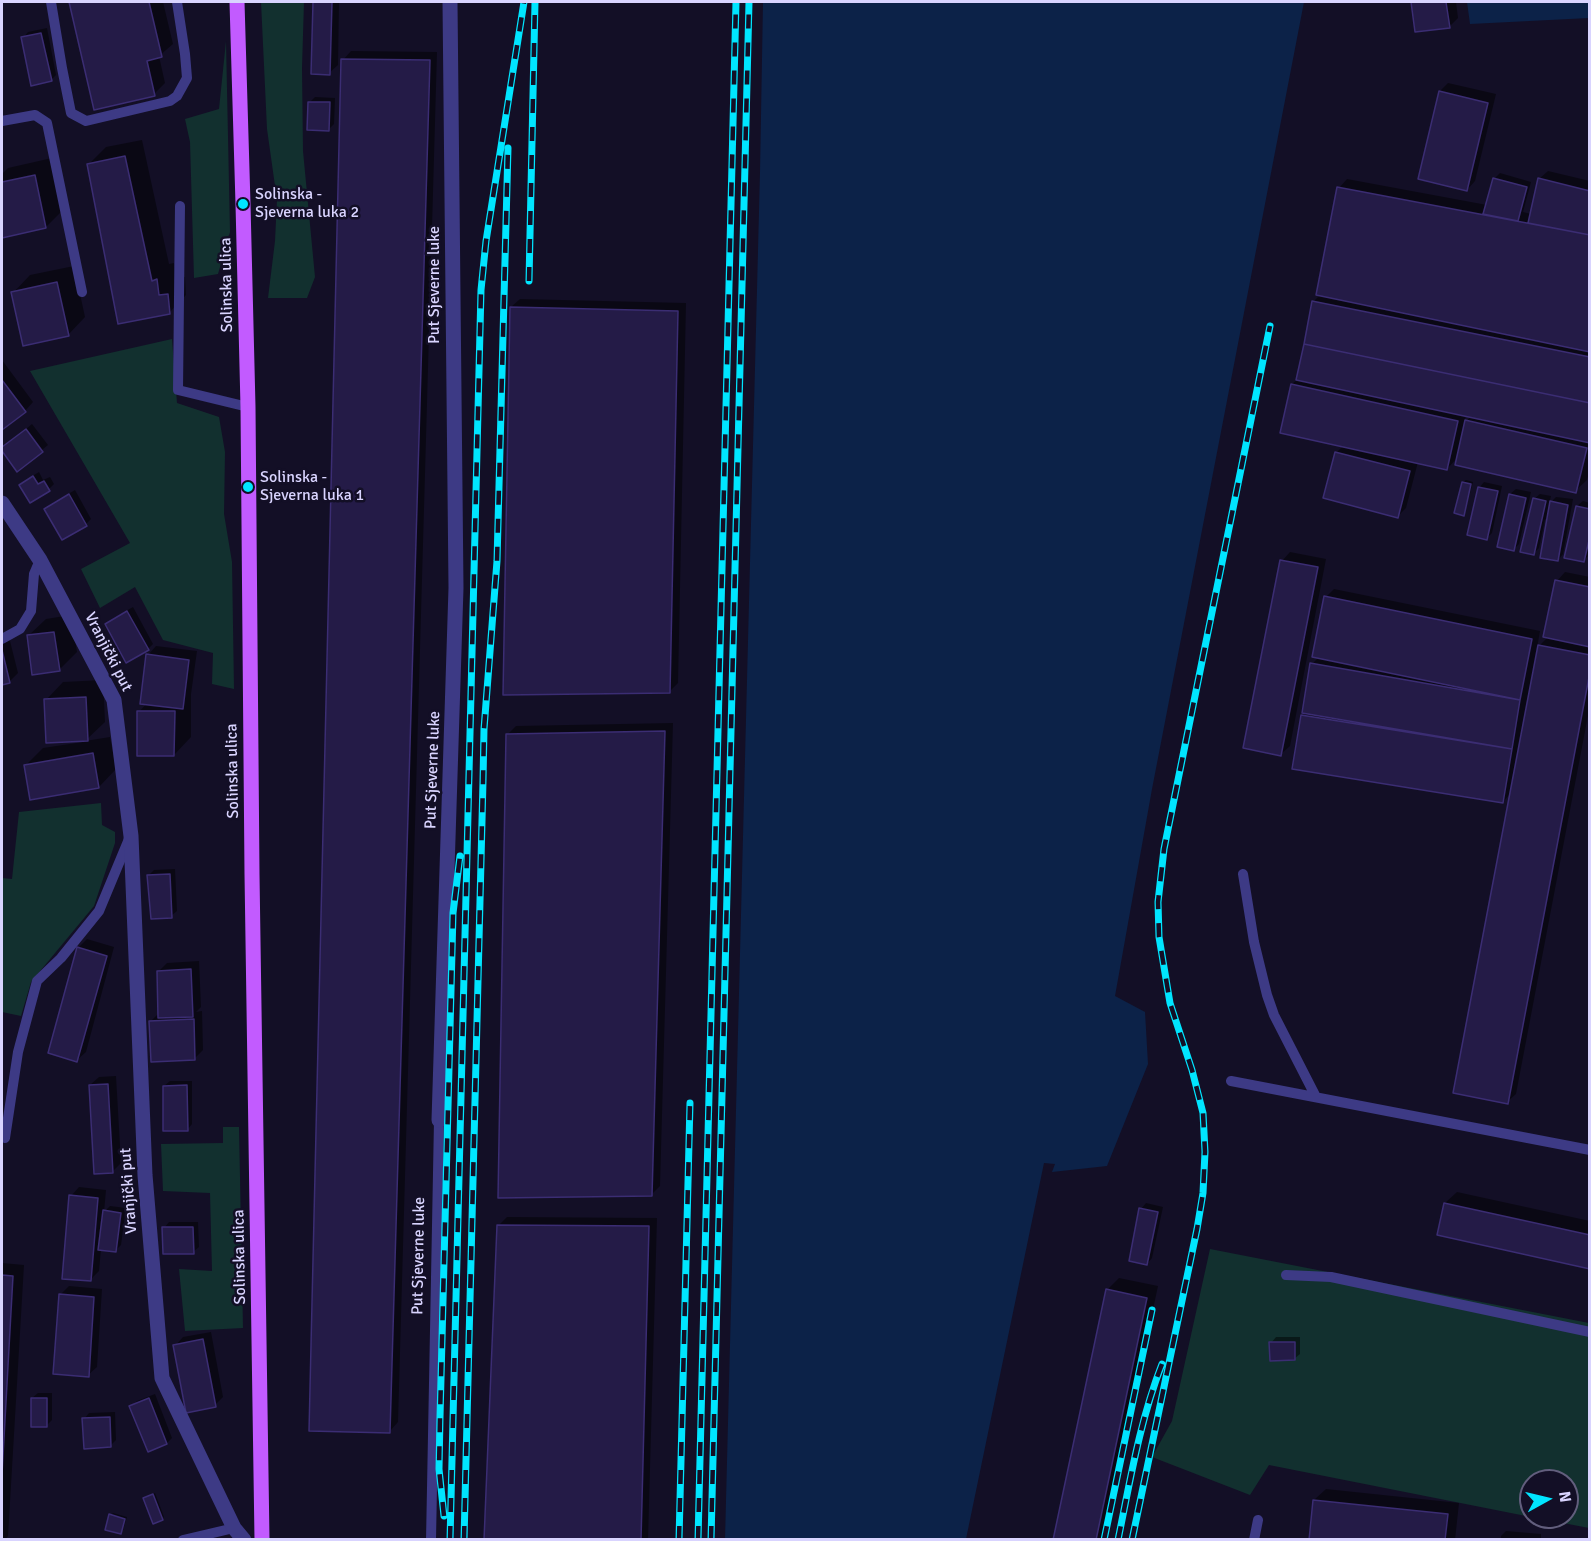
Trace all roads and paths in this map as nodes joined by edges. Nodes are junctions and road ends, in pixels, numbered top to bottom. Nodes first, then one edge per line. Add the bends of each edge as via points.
1 (51, 2) edge
2 (177, 2) edge
3 (237, 2) edge
4 (450, 2) edge
5 (2, 121) edge
6 (180, 206) dead end
7 (82, 292) dead end
8 (248, 406) junction
9 (2, 503) edge
10 (40, 560) junction
11 (2, 639) edge
12 (130, 836) junction
13 (1243, 874) dead end
14 (1231, 1081) dead end
15 (1316, 1097) junction
16 (439, 1120) joint
17 (5, 1138) dead end
18 (1590, 1150) edge
19 (1286, 1275) dead end
20 (1590, 1332) edge
21 (1258, 1520) dead end
22 (238, 1534) edge
23 (183, 1539) edge
24 (262, 1539) edge
25 (431, 1539) edge
26 (1254, 1539) edge

1 - 2 lane via 71,113 86,121 177,96 187,78
3 - 8 main road, Solinska ulica
4 - 16 street, Put Sjeverne luke via 456,588
5 - 7 lane via 35,115 47,123
6 - 8 lane via 178,390
8 - 24 main road, Solinska ulica
9 - 10 street, Vranjički put
10 - 11 lane via 34,574 31,611 20,629
10 - 12 street, Vranjički put via 114,700
12 - 17 lane, Vranjički put via 99,911 38,981 18,1052
12 - 22 street, Vranjički put via 145,1175 162,1378
13 - 15 lane via 1267,995
14 - 15 lane
15 - 18 lane
16 - 25 lane, Put Sjeverne luke
19 - 20 lane via 1331,1277
21 - 26 lane
22 - 23 lane, Vranjički put

